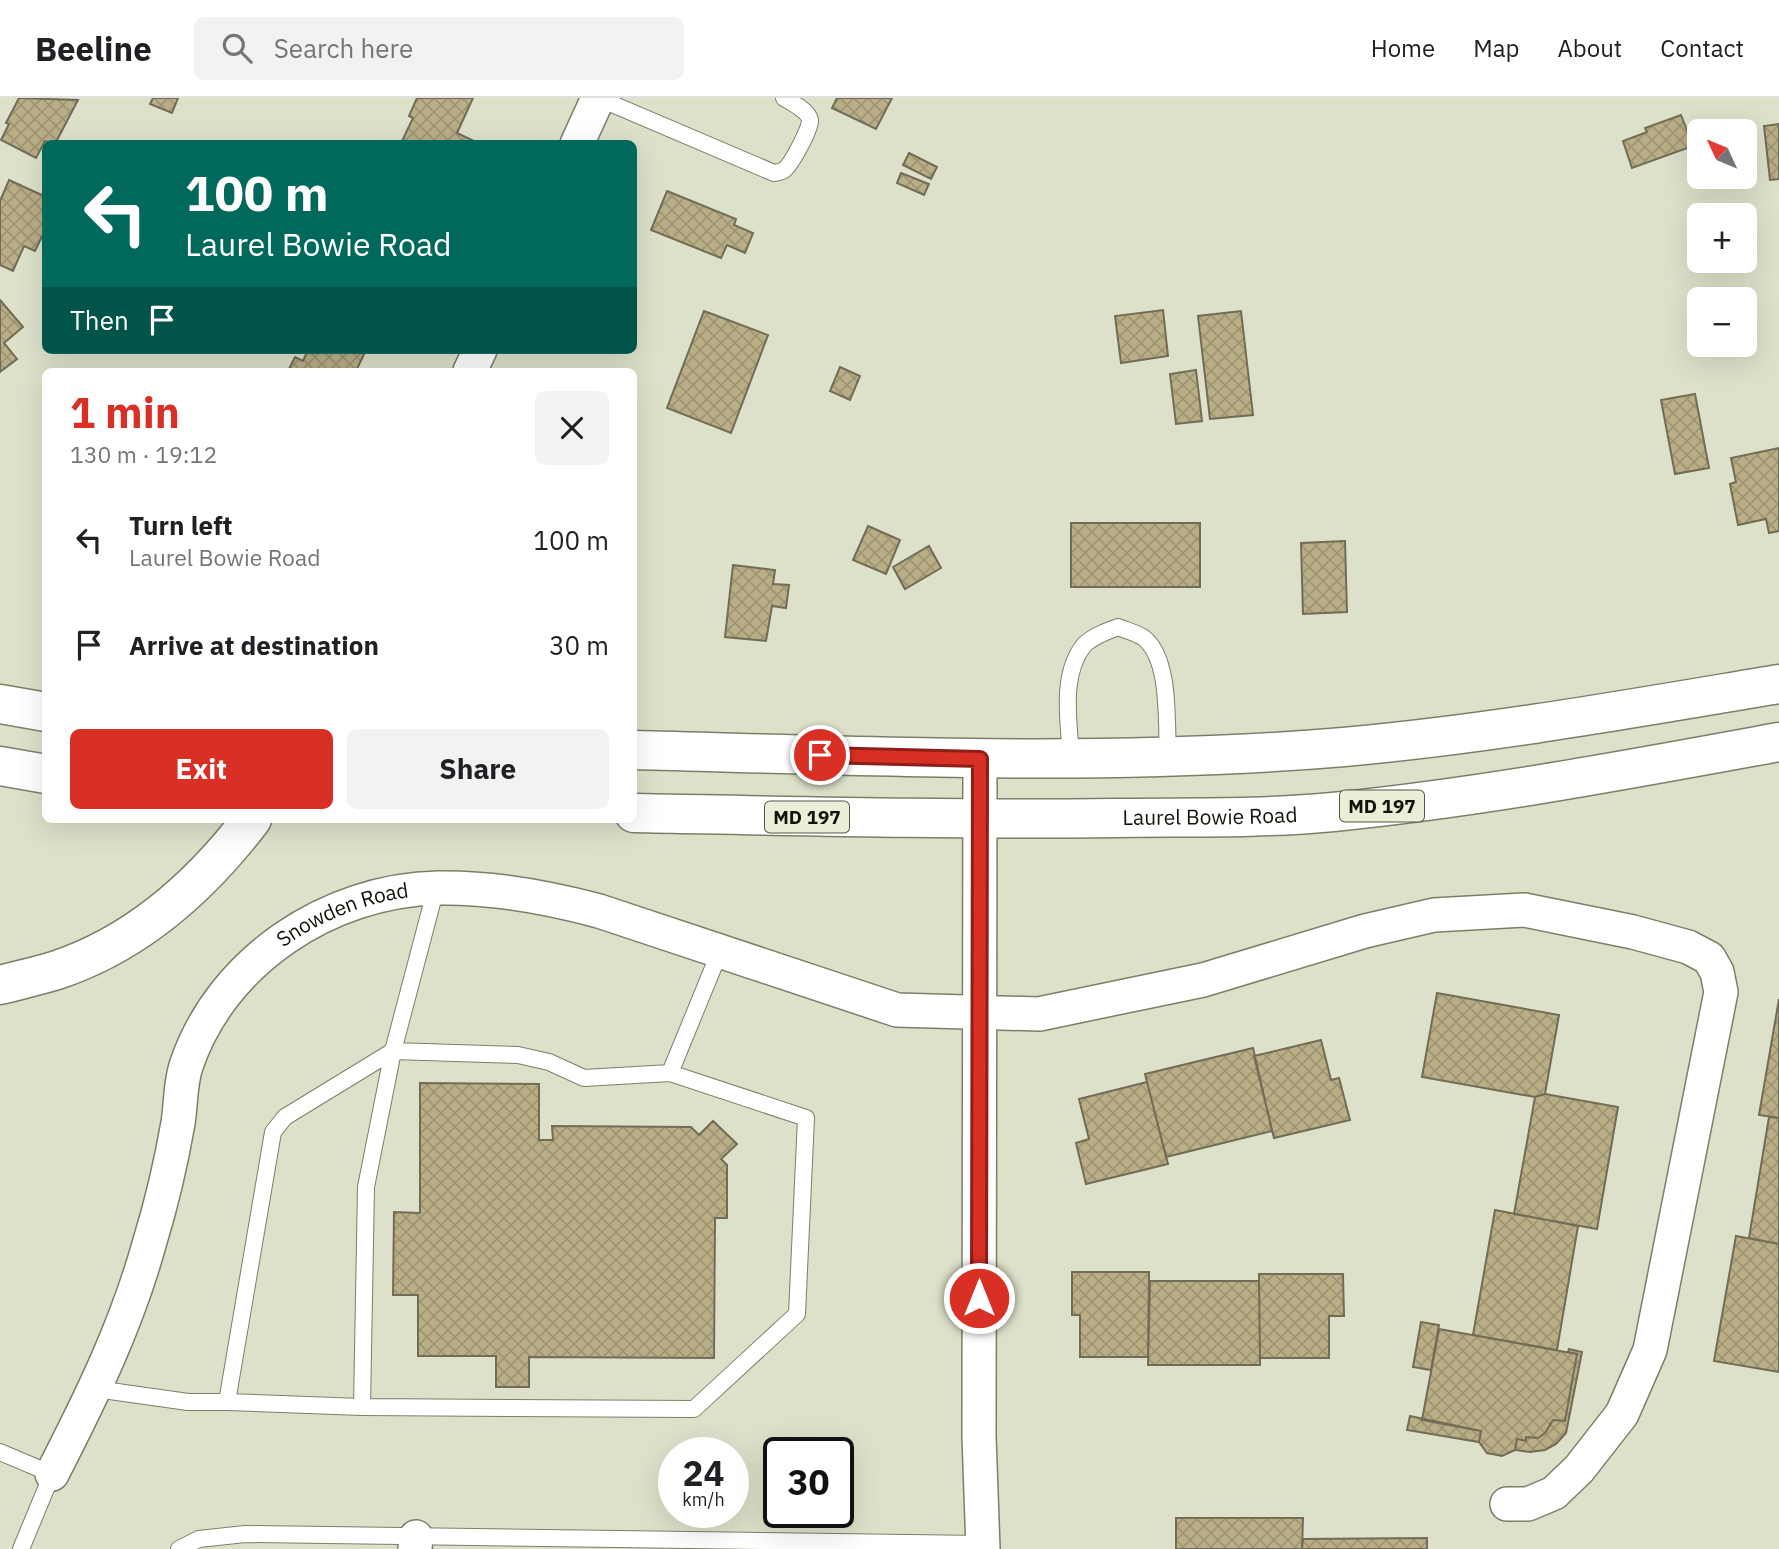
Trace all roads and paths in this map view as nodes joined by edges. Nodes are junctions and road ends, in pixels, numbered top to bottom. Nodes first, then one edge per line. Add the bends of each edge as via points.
1 (598, 98) edge
2 (785, 98) edge
3 (579, 140) edge
4 (1779, 684) edge
5 (0, 704) edge
6 (42, 711) edge
7 (1779, 741) edge
8 (637, 750) edge
9 (1168, 756) junction
10 (1071, 757) junction
11 (980, 759) junction
12 (0, 766) edge
13 (42, 773) edge
14 (637, 813) edge
15 (980, 820) junction
16 (249, 823) edge
17 (436, 888) junction
18 (720, 951) junction
19 (0, 985) edge
20 (980, 1012) junction
21 (393, 1051) junction
22 (670, 1073) junction
23 (96, 1389) junction
24 (227, 1402) junction
25 (362, 1407) junction
26 (0, 1452) edge
27 (52, 1474) junction
28 (1507, 1504) dead end
29 (415, 1543) edge
30 (982, 1546) edge
31 (21, 1549) edge
32 (179, 1549) edge

1 - 2 lane via 774,173 788,167 811,121
1 - 3 street
4 - 9 main road via 1426,738
5 - 6 main road
7 - 15 main road, Laurel Bowie Road / MD 197 via 1584,777 1332,812
8 - 11 main road
9 - 10 main road
9 - 10 lane via 1163,674 1156,655 1143,638 1118,627 1084,645 1070,673
10 - 11 main road
11 - 15 street
12 - 13 main road
14 - 15 main road, Laurel Bowie Road / MD 197
15 - 20 street
16 - 19 main road via 183,897 114,946 58,970
17 - 18 street, Snowden Road via 555,899
17 - 21 lane
17 - 23 street, Snowden Road via 352,904 315,919 246,969 218,1002 185,1069 171,1164 150,1243 126,1318
18 - 20 street, Snowden Road via 897,1010
18 - 22 lane
20 - 28 street, Snowden Road via 1039,1014 1203,980 1434,915 1524,910 1633,932 1688,947 1709,958 1721,992 1650,1350 1622,1415 1579,1469 1554,1493 1528,1504
20 - 30 street
21 - 22 lane via 518,1055 549,1062 584,1078
21 - 24 lane via 285,1117 273,1132
21 - 25 lane via 366,1187
22 - 25 lane via 806,1118 797,1314 694,1409
23 - 24 lane via 188,1402
23 - 27 street, Snowden Road
24 - 25 lane
26 - 27 lane
27 - 31 lane
29 - 30 lane
29 - 32 lane via 245,1534 199,1539

